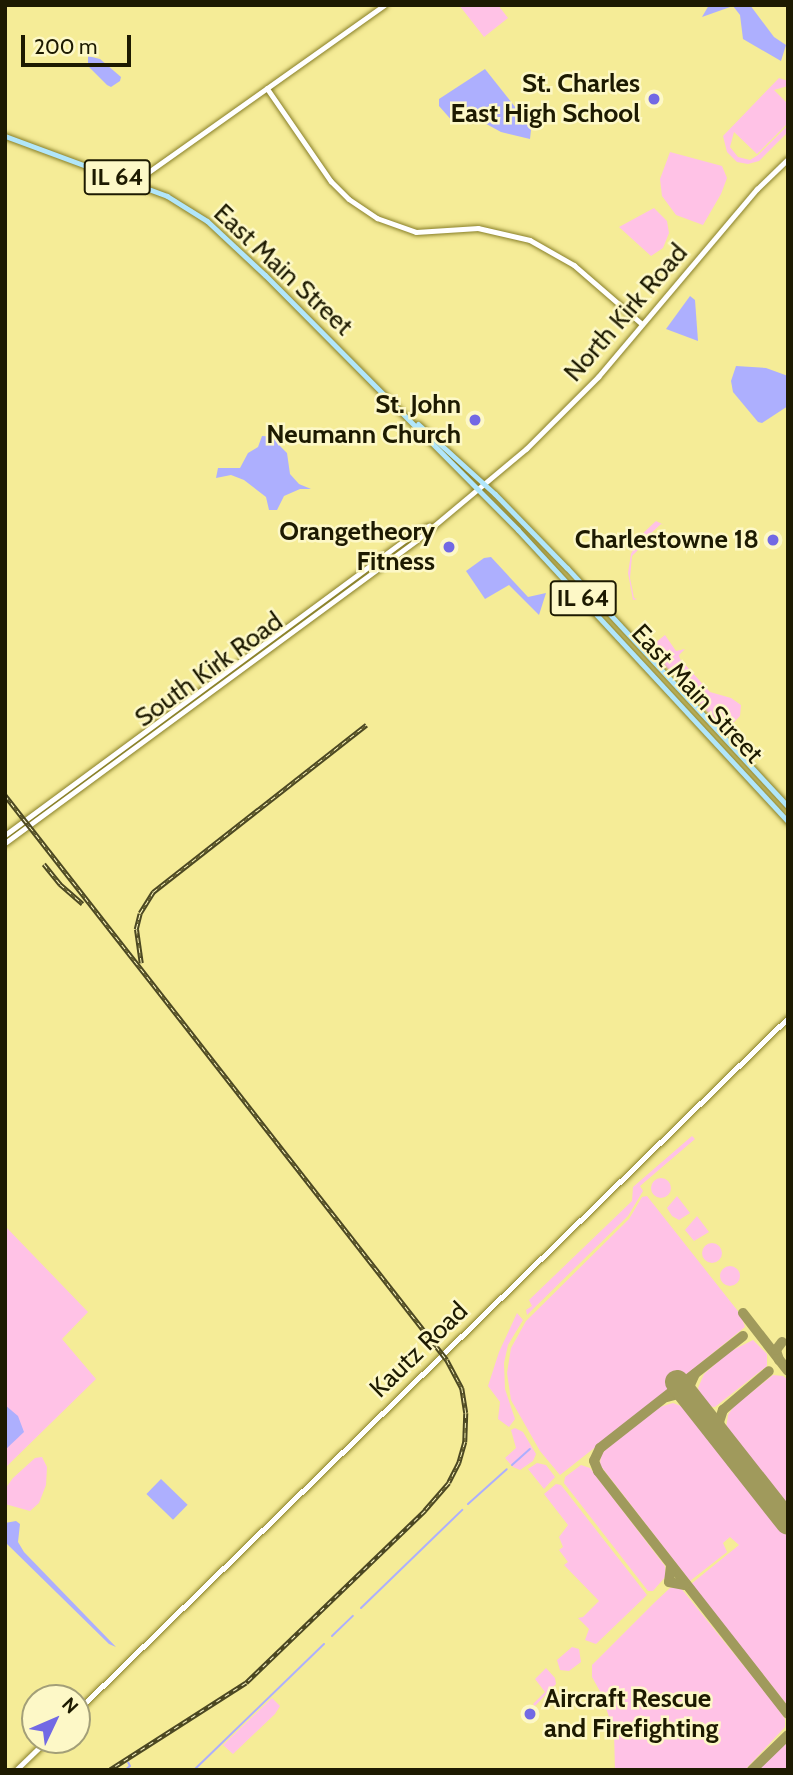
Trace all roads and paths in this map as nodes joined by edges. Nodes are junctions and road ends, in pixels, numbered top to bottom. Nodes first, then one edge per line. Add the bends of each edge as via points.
1 (384, 5) edge
2 (267, 88) junction
3 (5, 136) edge
4 (788, 159) edge
5 (133, 183) junction
6 (642, 324) junction
7 (372, 382) junction
8 (485, 485) junction
9 (479, 490) junction
10 (433, 524) junction
11 (788, 807) edge
12 (788, 822) edge
13 (5, 835) edge
14 (5, 843) edge
15 (788, 1017) edge
16 (91, 1697) edge
17 (33, 1754) edge
18 (16, 1770) edge

1 - 2 street
2 - 5 street
2 - 6 street via 331,181 377,218 416,232 478,228 530,240 574,265
3 - 5 main road, East Main Street / IL 64
4 - 6 street, North Kirk Road
5 - 7 main road, East Main Street / IL 64 via 207,220
6 - 8 street, North Kirk Road via 566,411
7 - 8 main road, East Main Street / IL 64
7 - 9 main road, East Main Street / IL 64
8 - 9 street, South Kirk Road
8 - 11 main road, East Main Street / IL 64
9 - 10 street, South Kirk Road
9 - 12 main road, East Main Street / IL 64
10 - 13 street, South Kirk Road
10 - 14 street, South Kirk Road
15 - 16 street, Kautz Road
17 - 18 street

